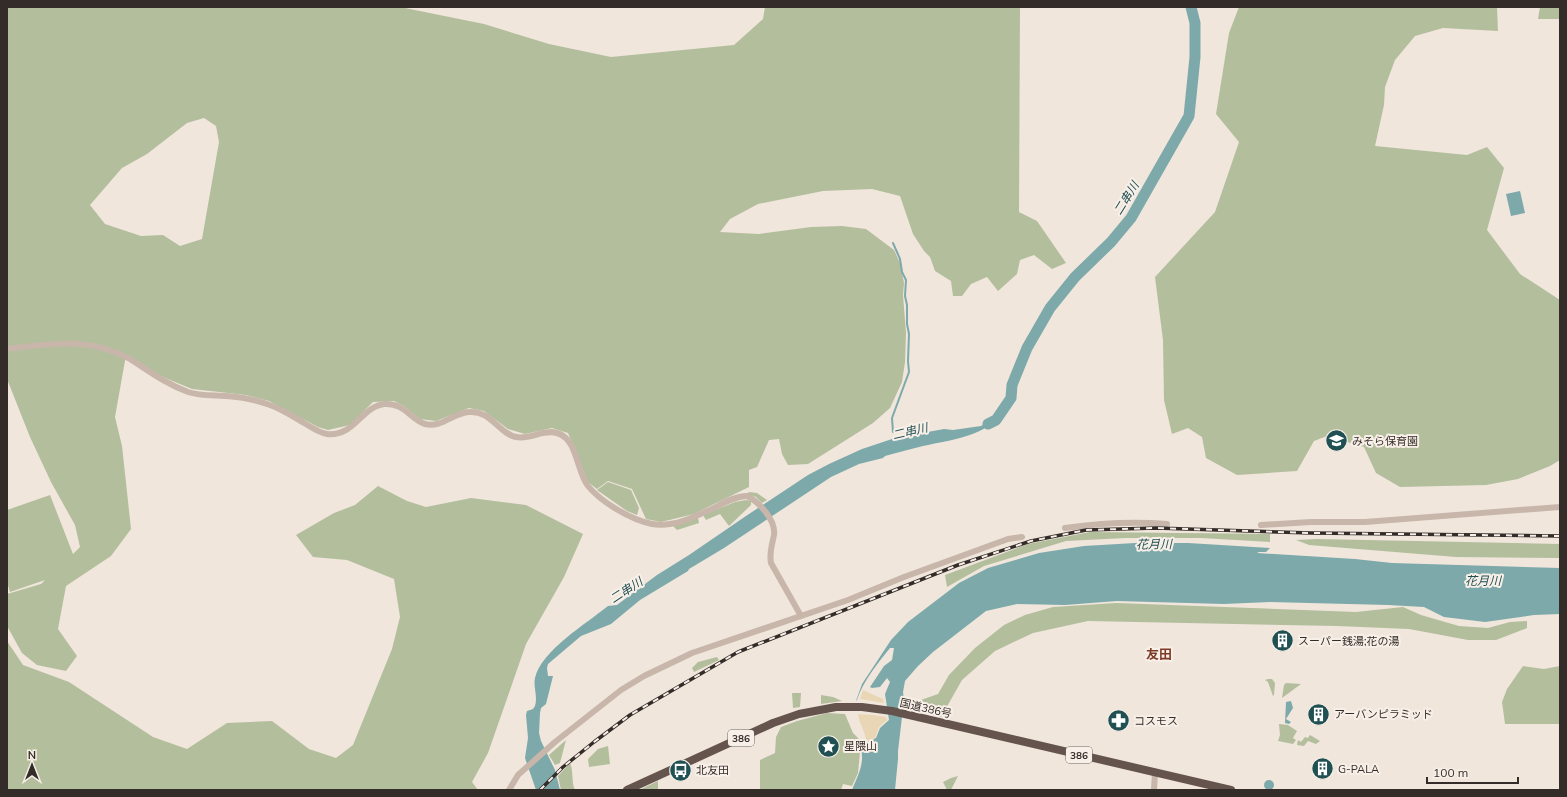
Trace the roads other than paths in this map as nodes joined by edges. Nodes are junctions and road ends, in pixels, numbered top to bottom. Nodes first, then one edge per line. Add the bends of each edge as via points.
1 (7, 349) edge
2 (1560, 507) edge
3 (1167, 524) dead end
4 (1261, 525) dead end
5 (1065, 528) dead end
6 (1022, 537) dead end
7 (801, 616) junction
8 (1155, 773) junction
9 (509, 790) edge
10 (627, 790) edge
11 (1154, 790) edge
12 (1231, 790) edge

1 - 7 street via 60,343 81,343 108,349 172,386 192,393 242,398 267,404 326,434 344,432 353,427 369,410 386,404 407,410 424,424 435,424 469,412 491,418 507,433 516,437 559,433 567,439 572,448 586,484 601,499 637,520 655,525 688,520 734,498 747,496 758,503 771,521 774,530 770,563
2 - 4 street via 1365,522
3 - 5 street via 1124,522
6 - 7 street via 1008,539
7 - 9 street via 692,653 644,676 609,698 555,742 518,775
8 - 10 highway, 国道386号 / 386 via 892,711 836,707 799,714 767,726
8 - 11 street
8 - 12 highway, 国道386号 / 386

